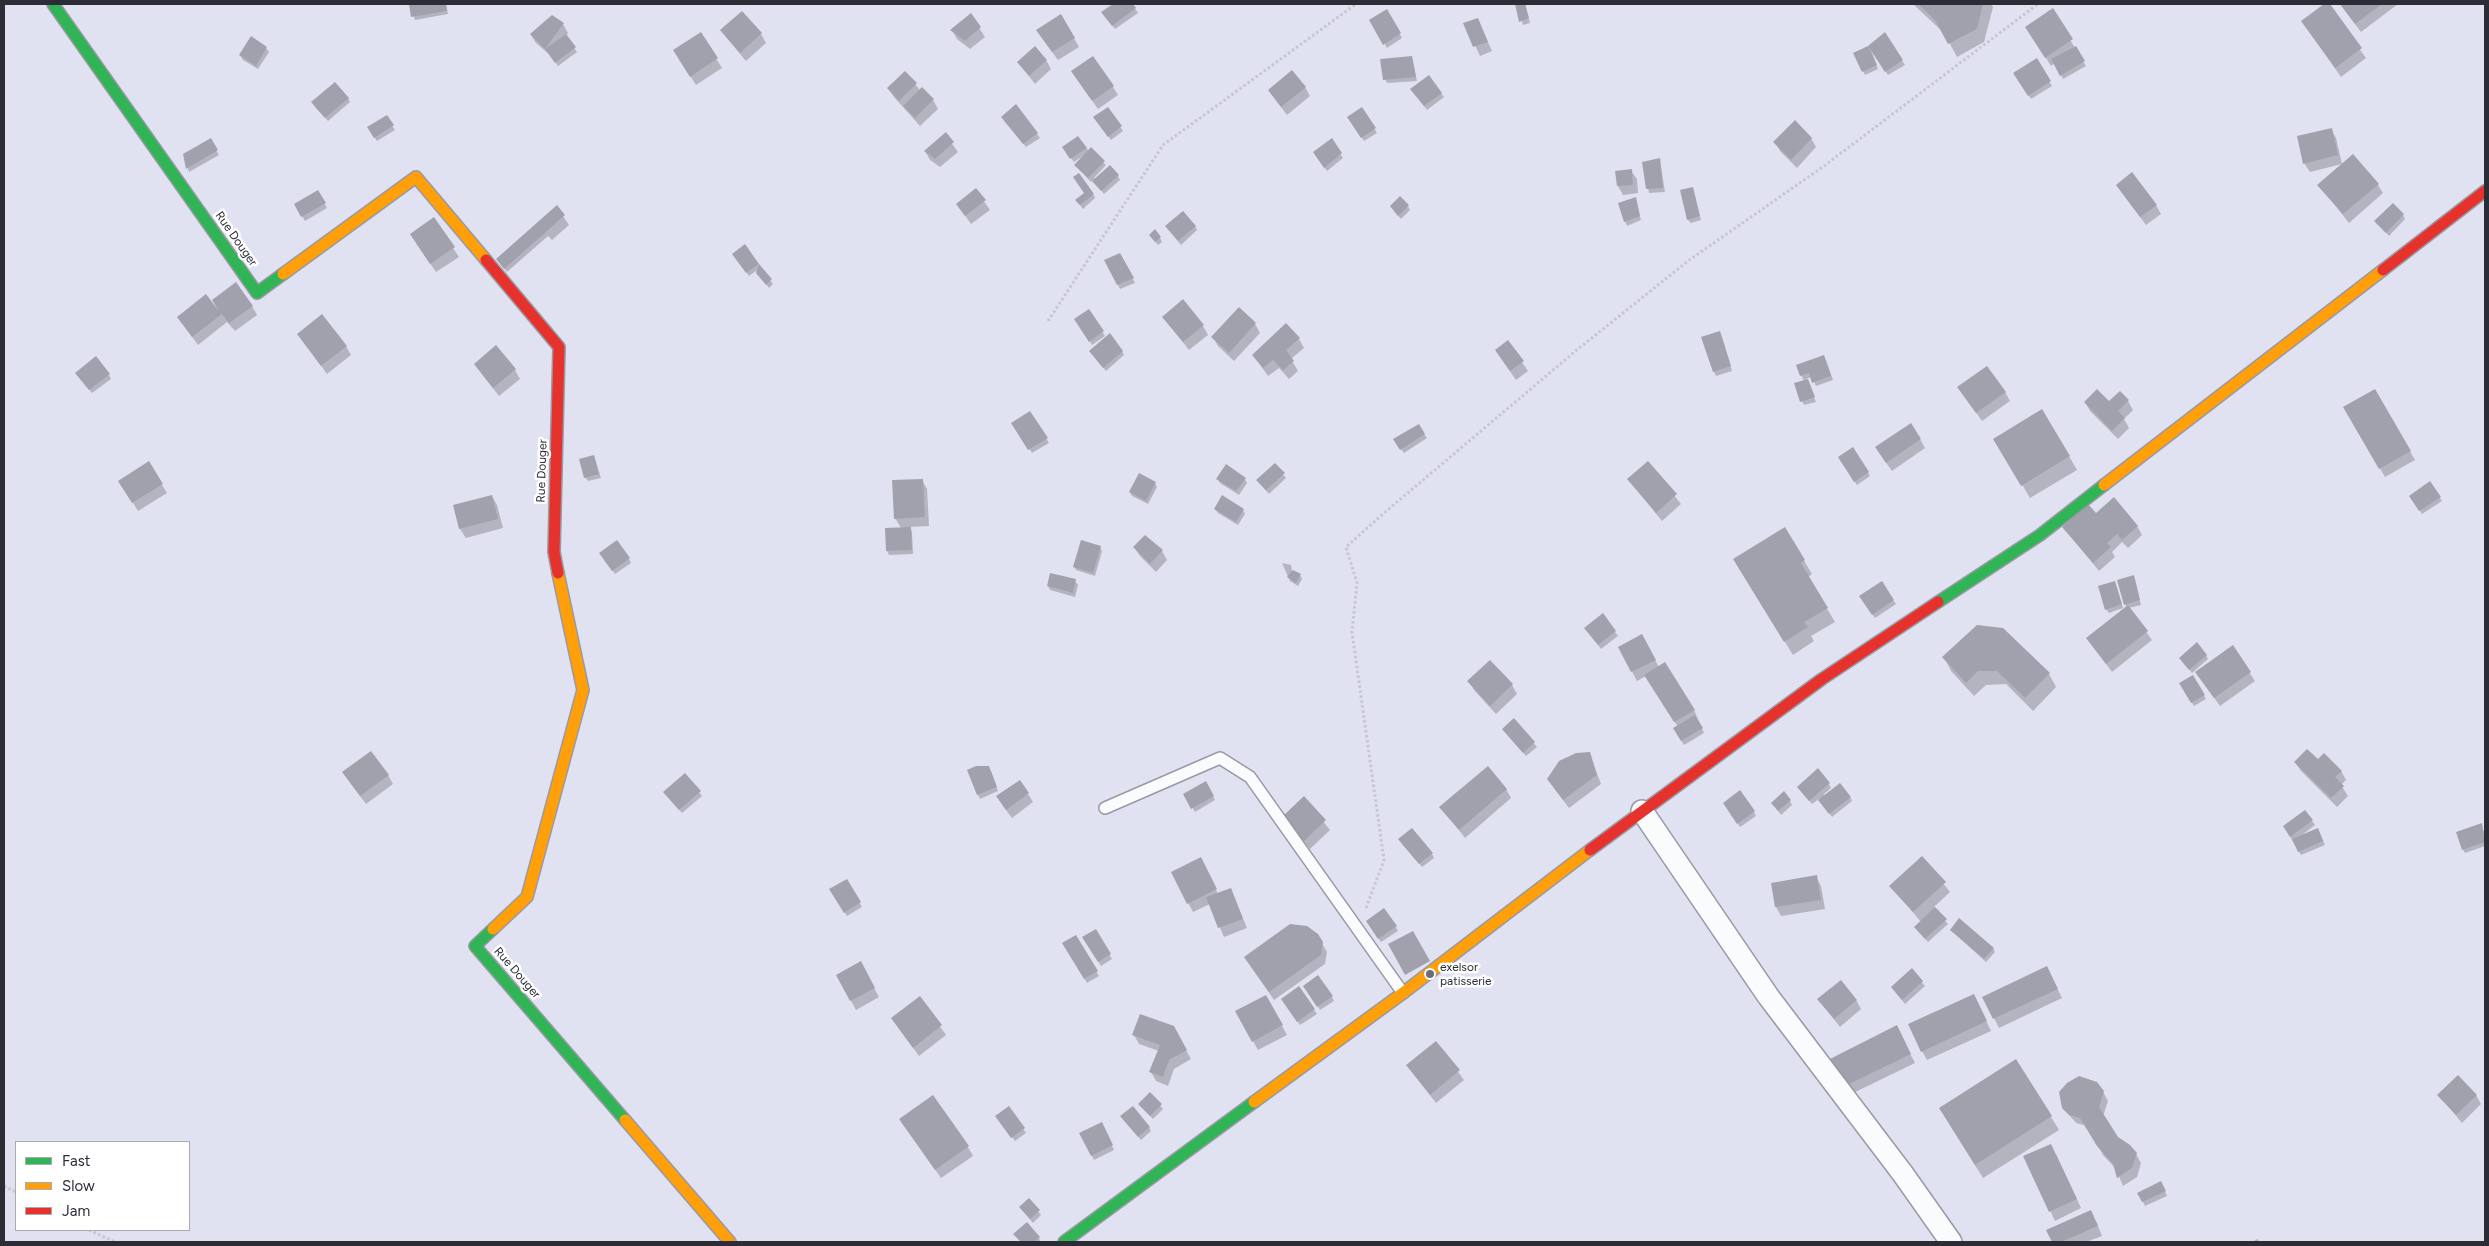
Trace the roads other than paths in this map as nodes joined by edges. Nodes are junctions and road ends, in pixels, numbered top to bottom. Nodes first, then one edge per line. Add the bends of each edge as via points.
1 (53, 4) edge
2 (2485, 191) edge
3 (1105, 808) dead end
4 (1642, 811) junction
5 (1403, 993) junction
6 (730, 1242) edge
7 (1064, 1242) edge
8 (1951, 1242) edge

1 - 6 street, Rue Douger via 257,293 416,177 560,347 554,552 583,690 527,897 475,946
2 - 4 street via 2040,535 1822,679
3 - 5 lane via 1220,758 1250,777
4 - 5 street
4 - 8 street via 1768,996
5 - 7 street

